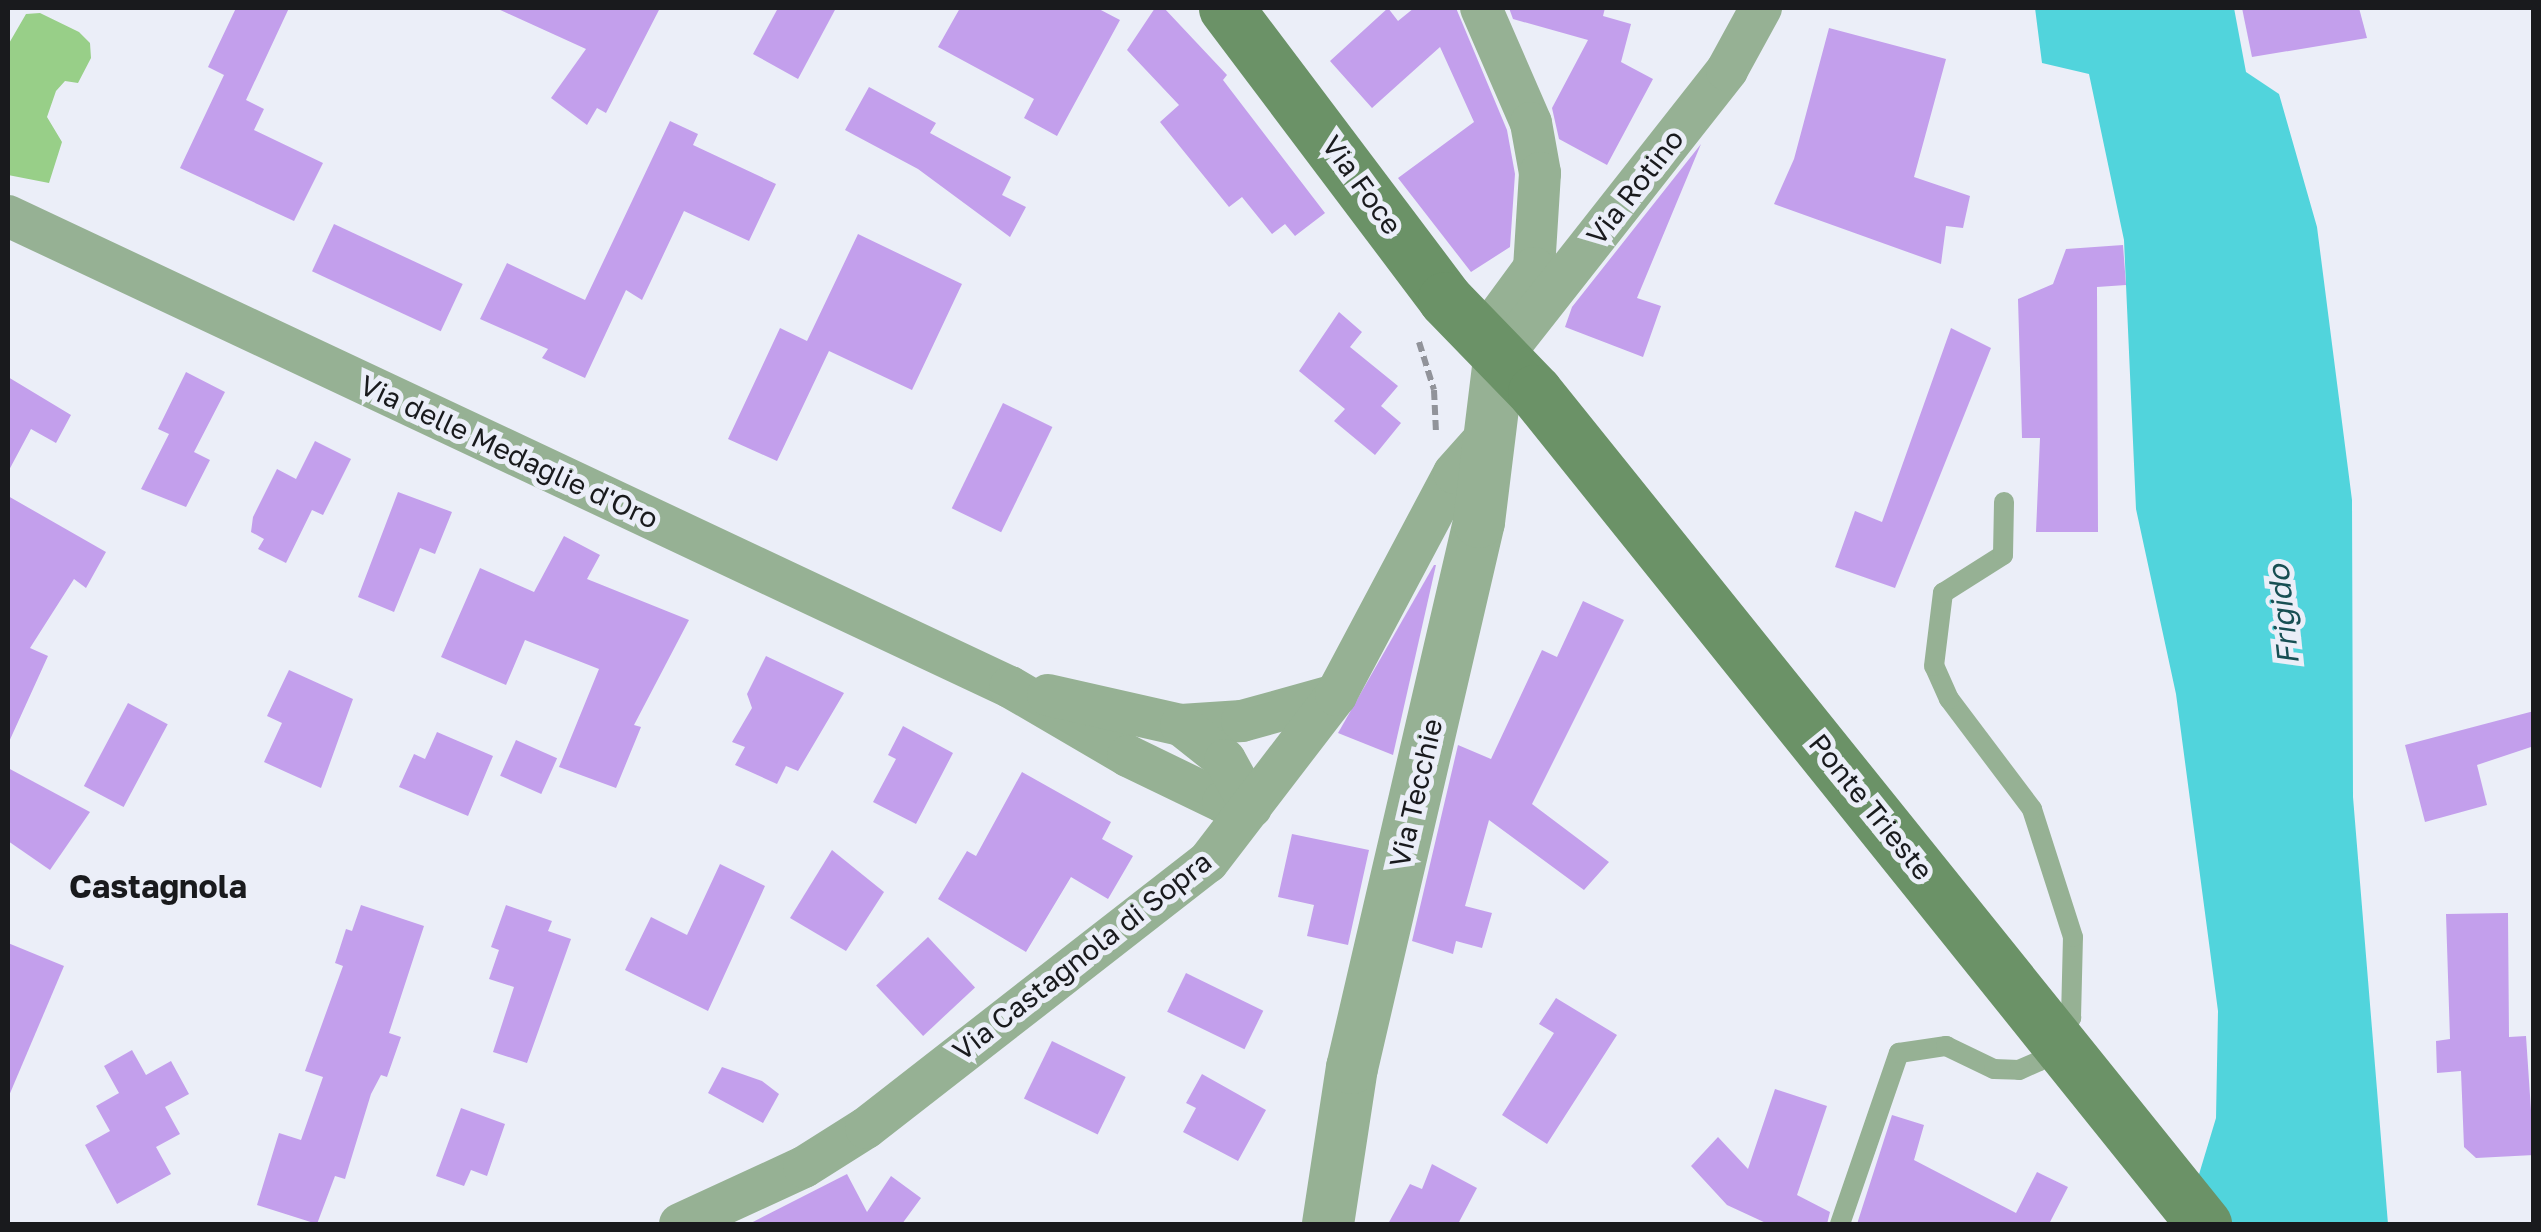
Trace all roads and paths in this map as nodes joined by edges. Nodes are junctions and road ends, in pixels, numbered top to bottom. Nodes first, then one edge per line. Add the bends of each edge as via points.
1 (1226, 8) edge
2 (1481, 8) edge
3 (1761, 8) edge
4 (8, 216) edge
5 (1489, 347) junction
6 (1461, 438) junction
7 (2004, 502) dead end
8 (1010, 686) junction
9 (1336, 696) junction
10 (1181, 725) junction
11 (1250, 807) junction
12 (680, 1224) edge
13 (1328, 1224) edge
14 (1840, 1224) edge
15 (2204, 1224) edge

1 - 5 main road, Via Foce
2 - 5 street via 1531,123 1540,173 1534,268
3 - 5 street, Via Rotino via 1727,70
4 - 8 street, Via delle Medaglie d'Oro
5 - 6 street, Via Tecchie
5 - 6 path via 1414,324 1434,390
5 - 15 main road, Ponte Trieste
6 - 9 street, Via Castagnola di Sopra via 1454,473
6 - 13 street, Via Tecchie via 1479,522 1352,1068
7 - 14 lane via 2002,554 1943,593 1934,666 1949,699 2032,809 2072,937 2071,1018 2039,1061 2019,1070 1994,1069 1946,1046 1899,1054
8 - 10 street, Via delle Medaglie d'Oro
8 - 11 street, Via delle Medaglie d'Oro via 1128,756 1224,802
9 - 10 street, Via delle Medaglie d'Oro via 1242,720
9 - 11 street, Via Castagnola di Sopra
10 - 11 street, Via delle Medaglie d'Oro via 1225,760
11 - 12 street, Via Castagnola di Sopra via 1208,862 866,1128 804,1168

